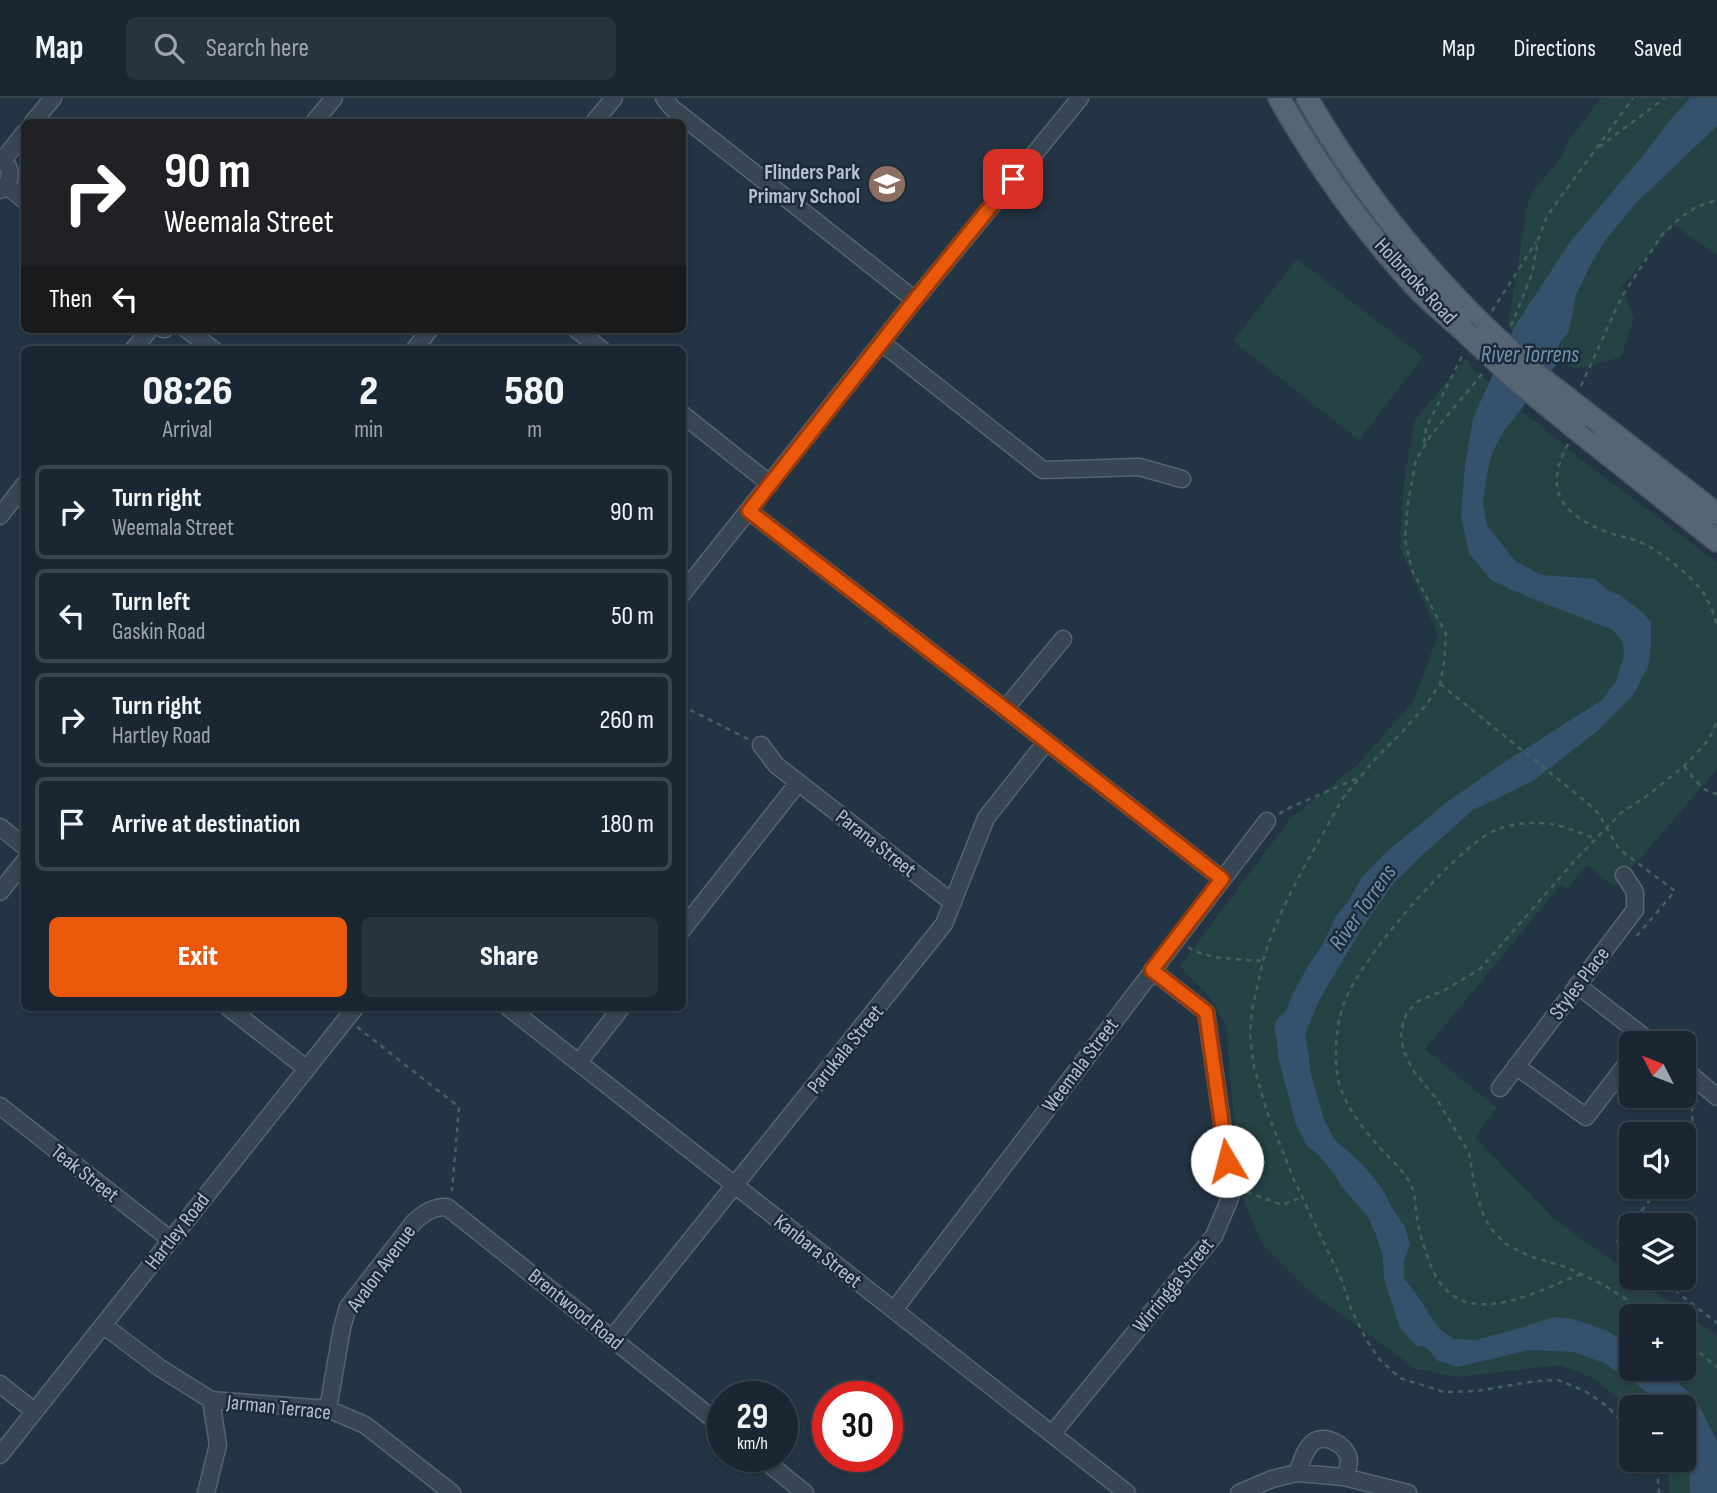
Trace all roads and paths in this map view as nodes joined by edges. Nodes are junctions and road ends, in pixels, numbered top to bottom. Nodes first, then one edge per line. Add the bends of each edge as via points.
1 (53, 98) edge
2 (334, 98) edge
3 (614, 98) edge
4 (664, 98) edge
5 (1080, 98) edge
6 (1279, 98) edge
7 (1307, 98) edge
8 (1633, 98) edge
9 (1665, 98) edge
10 (36, 119) edge
11 (316, 119) edge
12 (596, 119) edge
13 (21, 137) edge
14 (1594, 151) junction
15 (2, 159) edge
16 (3, 188) edge
17 (21, 198) edge
18 (1717, 200) edge
19 (1538, 240) junction
20 (915, 300) junction
21 (1487, 323) junction
22 (1508, 331) dead end
23 (191, 333) edge
24 (581, 333) edge
25 (1463, 341) junction
26 (882, 343) junction
27 (209, 346) edge
28 (597, 346) edge
29 (1485, 371) dead end
30 (1574, 402) junction
31 (686, 417) edge
32 (1576, 429) junction
33 (1424, 447) junction
34 (1182, 479) dead end
35 (770, 484) junction
36 (21, 489) edge
37 (749, 511) junction
38 (1717, 514) edge
39 (0, 516) edge
40 (1717, 541) edge
41 (686, 589) edge
42 (1716, 615) edge
43 (1717, 627) edge
44 (1063, 639) dead end
45 (1440, 684) junction
46 (686, 707) edge
47 (1005, 709) junction
48 (1046, 741) junction
49 (761, 745) joint
50 (1684, 766) dead end
51 (1362, 776) junction
52 (798, 783) junction
53 (1717, 794) edge
54 (1267, 821) joint
55 (0, 827) edge
56 (1606, 829) dead end
57 (1596, 839) dead end
58 (21, 844) edge
59 (21, 866) edge
60 (1624, 875) dead end
61 (1222, 879) junction
62 (0, 892) edge
63 (953, 903) junction
64 (686, 925) edge
65 (1177, 938) junction
66 (1263, 961) junction
67 (1152, 970) junction
68 (1577, 985) junction
69 (233, 1011) edge
70 (513, 1011) edge
71 (619, 1011) edge
72 (351, 1014) edge
73 (1634, 1031) edge
74 (579, 1062) junction
75 (1516, 1066) junction
76 (307, 1069) junction
77 (1619, 1074) edge
78 (1696, 1078) edge
79 (1500, 1087) dead end
80 (1716, 1093) edge
81 (0, 1106) edge
82 (1231, 1185) junction
83 (735, 1186) junction
84 (452, 1192) dead end
85 (1302, 1197) junction
86 (1651, 1199) edge
87 (424, 1213) joint
88 (1640, 1213) edge
89 (171, 1240) junction
90 (1581, 1274) dead end
91 (1675, 1290) edge
92 (894, 1310) junction
93 (1717, 1322) edge
94 (103, 1325) junction
95 (612, 1338) junction
96 (1696, 1350) edge
97 (1717, 1367) edge
98 (0, 1384) edge
99 (211, 1400) junction
100 (328, 1409) junction
101 (34, 1411) junction
102 (707, 1414) edge
103 (1619, 1418) edge
104 (1052, 1434) junction
105 (0, 1455) edge
106 (779, 1472) edge
107 (1657, 1472) edge
108 (1297, 1473) junction
109 (1344, 1477) junction
110 (450, 1492) edge
111 (206, 1493) edge
112 (805, 1493) edge
113 (1127, 1493) edge
114 (1239, 1493) edge
115 (1408, 1493) edge
116 (1659, 1493) edge

1 - 10 street
2 - 11 street
3 - 12 street
4 - 20 street
5 - 20 street
6 - 25 main road, Holbrooks Road via 1361,222
7 - 21 main road, Holbrooks Road via 1384,215 1433,273
8 - 14 path
9 - 14 path
13 - 15 street
14 - 19 path via 1547,216
15 - 16 street via 10,170
16 - 17 street
18 - 30 path via 1696,206 1661,236 1621,298
19 - 21 path
19 - 22 path via 1532,274
20 - 26 street
21 - 30 main road, Holbrooks Road, bridge via 1531,370
23 - 27 street
24 - 28 street
25 - 32 main road, Holbrooks Road, bridge
25 - 33 path via 1426,428
26 - 34 street via 1043,470 1139,467
26 - 35 street
29 - 33 path
30 - 38 main road, Holbrooks Road, bridge
31 - 35 street
32 - 40 main road, Holbrooks Road
32 - 42 path via 1561,457 1555,482 1562,503 1581,519 1642,543 1669,560 1705,594
33 - 45 path via 1416,460 1405,540 1412,570 1446,634
35 - 37 street
36 - 39 street
37 - 41 street
37 - 47 street
42 - 43 path
44 - 47 street
45 - 51 path
45 - 56 path via 1585,801
46 - 49 path
47 - 48 street
48 - 61 street
48 - 63 street, Parukala Street via 986,818
49 - 52 street, Parana Street
50 - 53 path via 1697,783
51 - 54 path
51 - 66 path via 1343,798 1304,867
52 - 63 street, Parana Street
52 - 64 street
54 - 61 street, Weemala Street
55 - 58 street
57 - 90 path via 1555,825 1522,823 1497,829 1474,845 1412,905 1356,978 1343,1005 1336,1046 1338,1079 1350,1112 1413,1190 1425,1249 1435,1276 1451,1294 1471,1304 1494,1304
59 - 62 street
60 - 68 street, Styles Place via 1635,892 1635,910
61 - 65 street, Weemala Street
63 - 83 street, Parukala Street via 944,924
65 - 66 path via 1196,952
65 - 67 street, Weemala Street
66 - 85 path via 1252,1010 1254,1067
67 - 82 street, Wirringga Street via 1206,1012
67 - 92 street, Weemala Street
68 - 73 street
68 - 75 street, Styles Place
69 - 76 street
70 - 74 street, Kanbara Street
71 - 74 street
72 - 76 street, Hartley Road
72 - 84 path via 459,1107
74 - 83 street, Kanbara Street
75 - 77 street via 1586,1117
75 - 79 street, Styles Place
76 - 89 street, Hartley Road
78 - 80 street
81 - 89 street, Teak Street
82 - 85 path via 1282,1205
82 - 104 street, Wirringga Street via 1214,1236
83 - 92 street, Kanbara Street
83 - 95 street, Parukala Street
85 - 103 path via 1367,1341 1400,1378 1444,1392 1558,1380 1586,1391
86 - 88 path
87 - 95 street, Brentwood Road via 447,1207
87 - 100 street, Avalon Avenue via 348,1307
89 - 94 street, Hartley Road
91 - 93 path
92 - 104 street, Kanbara Street
94 - 99 street, Jarman Terrace
94 - 101 street, Hartley Road
95 - 102 street, Brentwood Road
96 - 97 path
98 - 101 street
99 - 100 street, Jarman Terrace
99 - 111 street via 218,1445
100 - 110 street, Jarman Terrace via 365,1425
101 - 105 street, Hartley Road
104 - 113 street, Kanbara Street
106 - 112 street
107 - 116 path
108 - 109 street
108 - 109 street via 1305,1452 1323,1438 1344,1449 1349,1461
108 - 114 street
109 - 115 street

